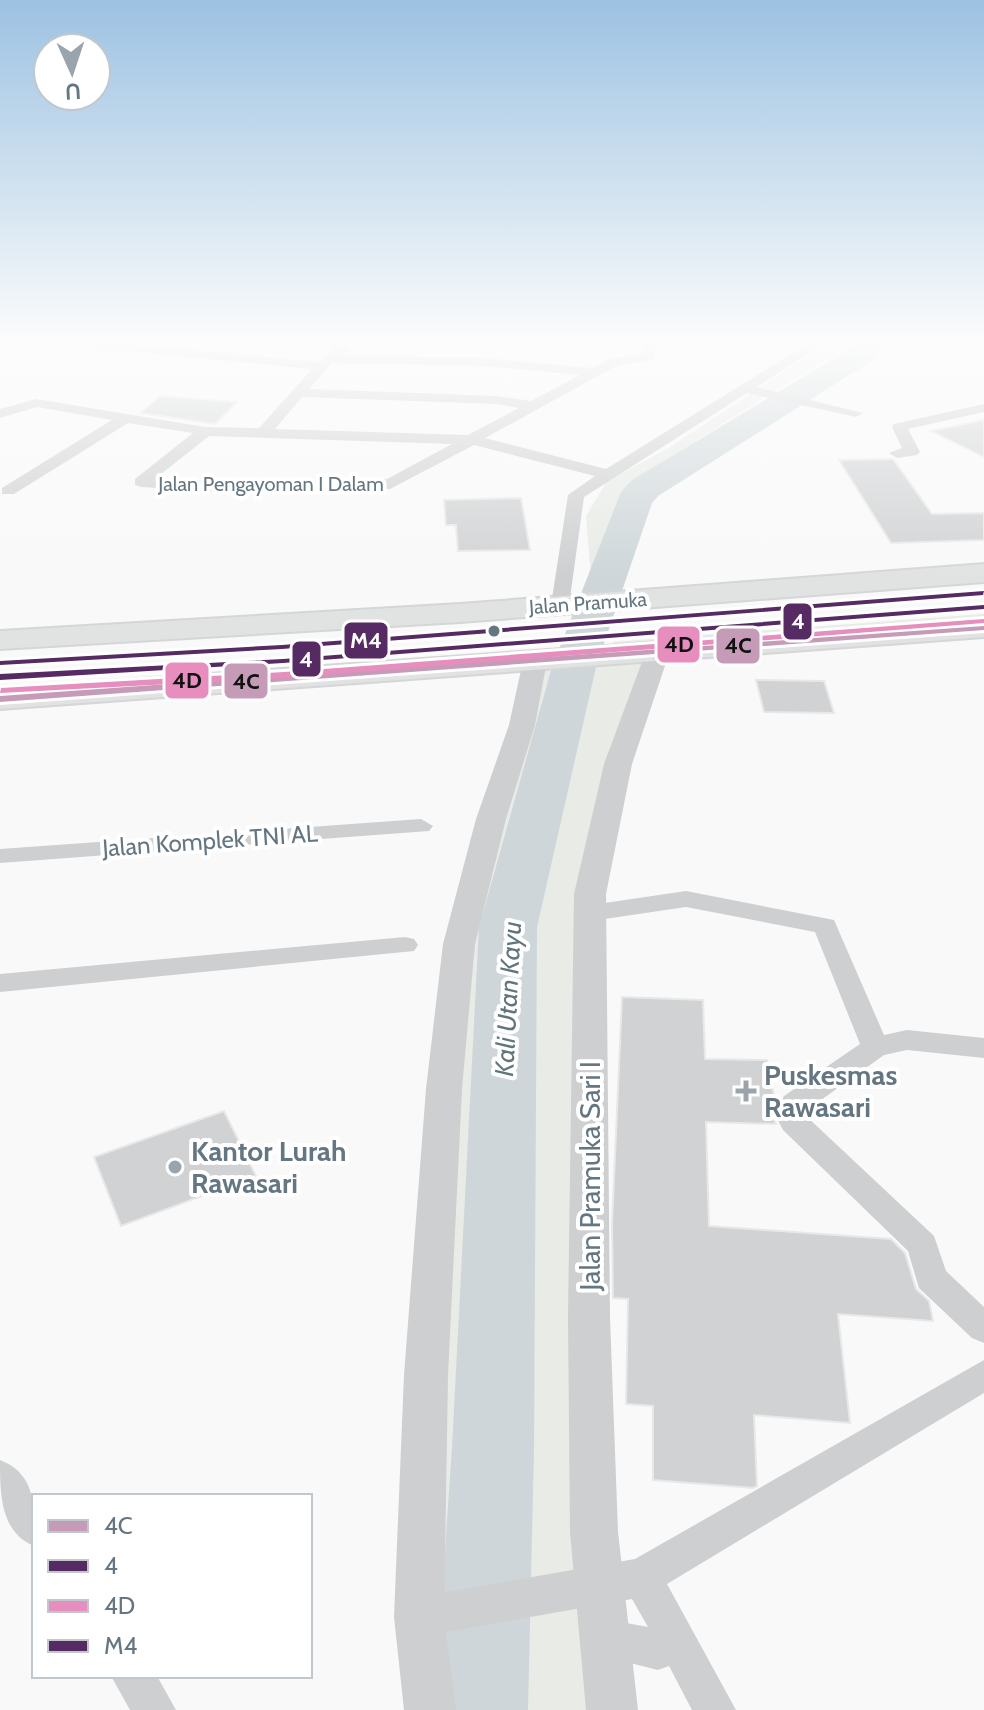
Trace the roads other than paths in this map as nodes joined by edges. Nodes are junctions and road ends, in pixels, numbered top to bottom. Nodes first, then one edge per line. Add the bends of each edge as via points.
1 (124, 419) joint
2 (275, 419) edge
3 (512, 419) edge
4 (695, 419) edge
5 (936, 419) edge
6 (205, 431) junction
7 (263, 433) junction
8 (474, 440) junction
9 (897, 453) dead end
10 (607, 474) junction
11 (8, 491) dead end
12 (984, 573) edge
13 (984, 587) edge
14 (620, 608) junction
15 (567, 609) junction
16 (984, 614) edge
17 (984, 628) edge
18 (746, 639) junction
19 (0, 640) edge
20 (594, 650) junction
21 (658, 651) junction
22 (0, 653) edge
23 (543, 656) junction
24 (0, 684) edge
25 (0, 699) edge
26 (421, 826) dead end
27 (0, 856) edge
28 (591, 913) junction
29 (405, 945) dead end
30 (0, 983) edge
31 (875, 1047) junction
32 (984, 1048) edge
33 (984, 1328) edge
34 (984, 1375) edge
35 (0, 1477) edge
36 (32, 1525) edge
37 (642, 1577) junction
38 (595, 1588) junction
39 (425, 1615) junction
40 (604, 1639) junction
41 (658, 1650) dead end
42 (133, 1678) edge
43 (155, 1710) edge
44 (430, 1710) edge
45 (612, 1710) edge
46 (715, 1710) edge

1 - 6 street
1 - 11 street
2 - 7 street
3 - 8 street
4 - 10 street
5 - 9 street via 899,427 912,452
6 - 7 street
6 - 8 street, Jalan Pengayoman I Dalam via 141,482 383,485
7 - 8 street
8 - 10 street
10 - 15 street via 576,495
12 - 14 main road, Jalan Pramuka
13 - 14 main road, Jalan Pramuka
14 - 15 main road, Jalan Pramuka
15 - 19 main road, Jalan Pramuka
15 - 22 main road, Jalan Pramuka
16 - 18 main road, Jalan Pramuka
17 - 18 main road, Jalan Pramuka
18 - 20 main road, Jalan Pramuka
18 - 21 main road, Jalan Pramuka
20 - 21 main road, Jalan Pramuka
20 - 23 main road, Jalan Pramuka
21 - 28 street, Jalan Pramuka Sari I via 618,764 590,894
23 - 24 main road, Jalan Pramuka
23 - 25 main road, Jalan Pramuka
23 - 39 street via 491,819 459,944 437,1181
26 - 27 street, Jalan Komplek TNI AL
28 - 31 street via 686,899 825,926
28 - 38 street, Jalan Pramuka Sari I via 589,1317
29 - 30 street
31 - 32 street via 907,1040
31 - 33 street via 801,1097 790,1115 923,1245 931,1278
34 - 37 street
35 - 36 street
37 - 38 street
37 - 46 street
38 - 39 street
38 - 40 street, Jalan Pramuka Sari I
39 - 44 street
40 - 41 street
40 - 45 street, Jalan Pramuka Sari I
42 - 43 street

